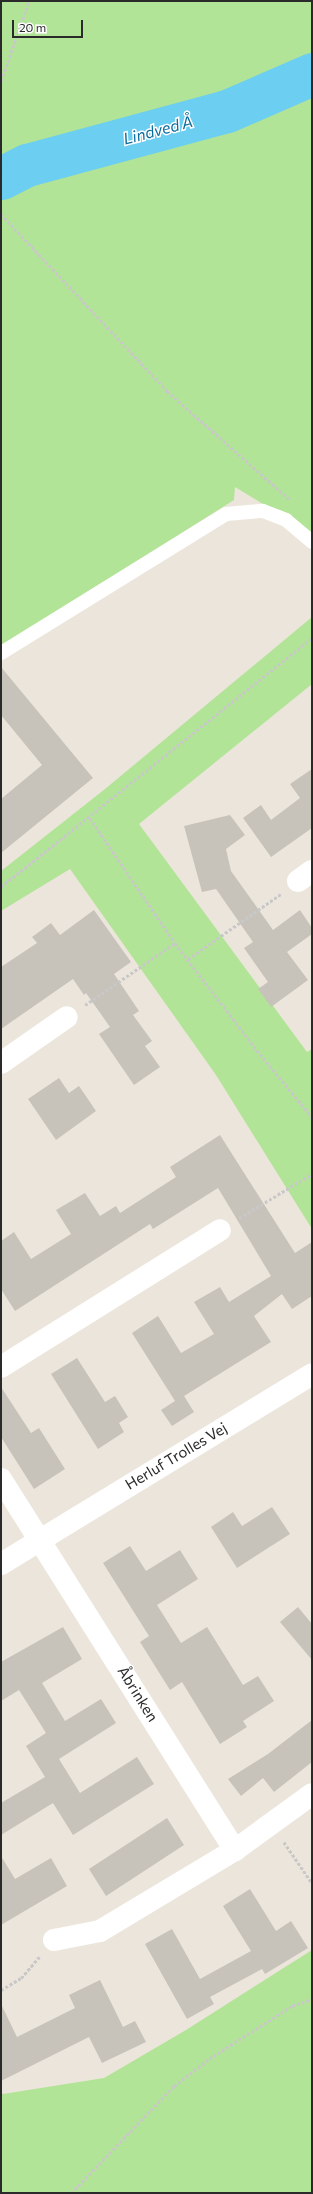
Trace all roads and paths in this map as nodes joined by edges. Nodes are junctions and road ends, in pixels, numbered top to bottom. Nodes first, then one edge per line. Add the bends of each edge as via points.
1 (29, 1) edge
2 (1, 81) edge
3 (1, 214) edge
4 (294, 504) dead end
5 (312, 542) edge
6 (312, 638) edge
7 (1, 653) edge
8 (90, 818) junction
9 (305, 876) edge
10 (1, 887) edge
11 (175, 943) junction
12 (188, 959) junction
13 (67, 1017) joint
14 (1, 1062) edge
15 (312, 1118) edge
16 (312, 1174) edge
17 (220, 1230) joint
18 (1, 1367) edge
19 (312, 1374) edge
20 (1, 1479) edge
21 (40, 1538) junction
22 (1, 1564) edge
23 (312, 1794) edge
24 (271, 1823) junction
25 (235, 1850) junction
26 (312, 1883) edge
27 (54, 1940) joint
28 (1, 1990) edge
29 (312, 1999) edge
30 (71, 2193) edge

1 - 2 path
3 - 4 path via 166,391
5 - 7 lane via 286,520 262,511 226,514
6 - 8 path
8 - 10 path
8 - 11 path
9 - 12 path
11 - 12 path
11 - 13 path
12 - 15 path
13 - 14 street
16 - 17 path
17 - 18 street
19 - 21 street, Herluf Trolles Vej
20 - 21 street
21 - 22 street, Herluf Trolles Vej
21 - 25 street, Åbrinken
23 - 24 street
24 - 25 street
24 - 26 path
25 - 27 street via 100,1931
27 - 28 path via 21,1978
29 - 30 path via 292,2006 213,2056 174,2086

